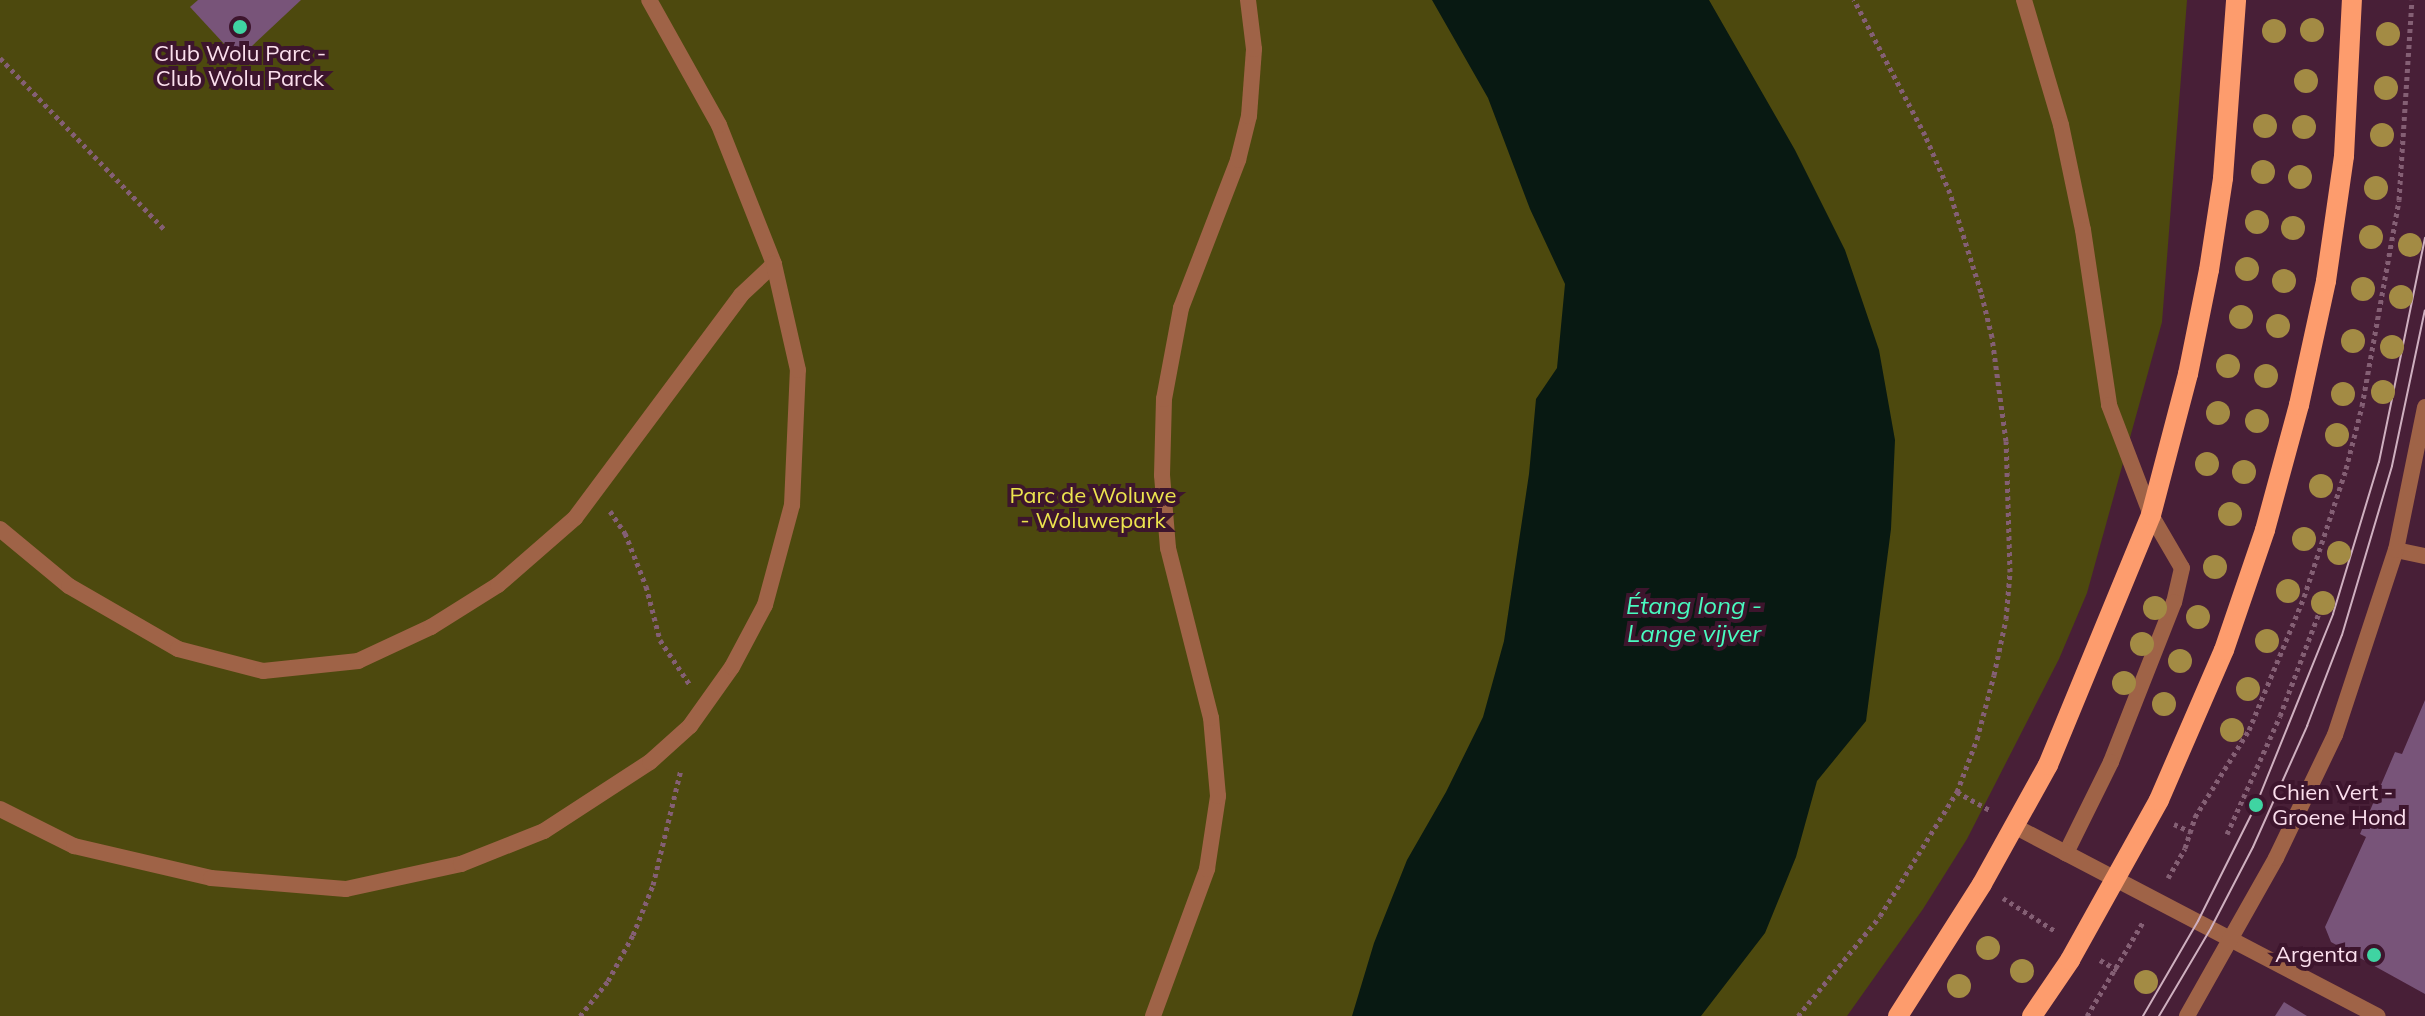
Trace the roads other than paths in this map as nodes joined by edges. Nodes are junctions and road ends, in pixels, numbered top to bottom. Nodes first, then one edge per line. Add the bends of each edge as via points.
1 (649, 0) edge
2 (1248, 0) edge
3 (2024, 0) edge
4 (2236, 0) edge
5 (2352, 0) edge
6 (774, 264) junction
7 (2425, 407) edge
8 (2151, 515) junction
9 (0, 529) edge
10 (2396, 550) junction
11 (2425, 556) edge
12 (0, 809) edge
13 (2016, 827) junction
14 (2066, 853) junction
15 (2115, 879) junction
16 (2232, 939) junction
17 (1153, 1016) edge
18 (1898, 1016) edge
19 (2032, 1016) edge
20 (2187, 1016) edge
21 (2378, 1016) edge

1 - 6 street via 719,125
2 - 17 street via 1254,49 1249,116 1238,160 1181,308 1164,399 1162,475 1168,548 1211,718 1218,796 1207,869
3 - 8 street via 2061,125 2109,405
4 - 8 main road via 2223,178 2209,270
5 - 15 main road via 2344,156 2326,281 2299,405 2265,530 2224,650 2159,800
6 - 9 street via 741,295 575,518 498,585 431,627 358,661 263,671 178,649 69,586
6 - 12 street via 798,370 792,505 765,605 732,667 690,726 650,762 544,831 461,864 346,889 211,878 74,846
7 - 10 street
8 - 13 main road via 2069,718
8 - 14 street via 2182,568 2174,602 2106,773
10 - 11 street
10 - 16 street via 2335,735
13 - 14 street
13 - 18 main road
14 - 15 street
15 - 16 street
15 - 19 main road
16 - 20 street
16 - 21 street

